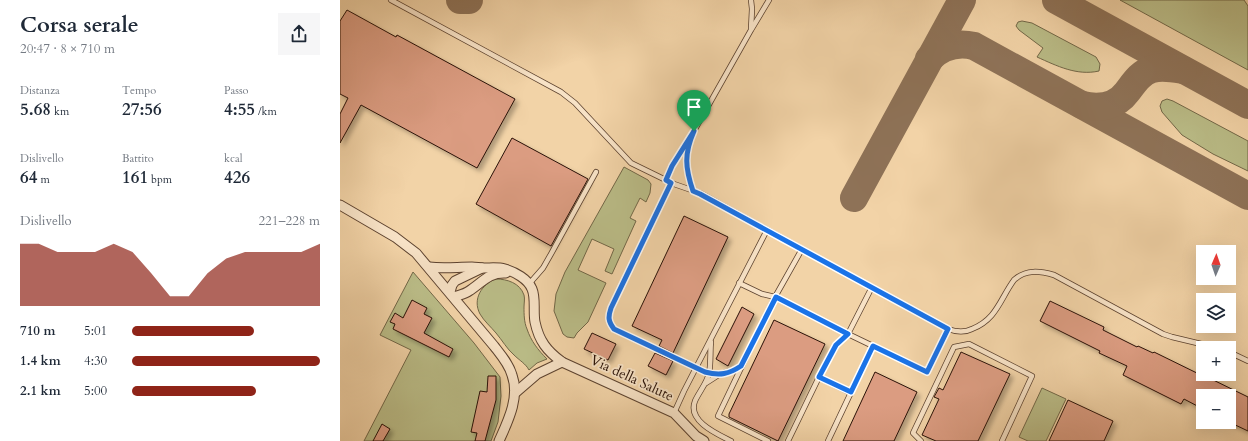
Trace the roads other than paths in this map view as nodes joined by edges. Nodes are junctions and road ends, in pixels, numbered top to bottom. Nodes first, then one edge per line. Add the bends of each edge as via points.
1 (391, 0) edge
2 (751, 0) edge
3 (769, 0) edge
4 (751, 30) junction
5 (694, 131) junction
6 (596, 172) dead end
7 (668, 181) junction
8 (693, 191) junction
9 (340, 205) edge
10 (767, 230) junction
11 (802, 249) junction
12 (429, 267) junction
13 (482, 268) junction
14 (515, 274) junction
15 (529, 284) junction
16 (740, 284) junction
17 (872, 287) junction
18 (452, 295) junction
19 (776, 297) junction
20 (948, 329) junction
21 (848, 334) junction
22 (711, 339) junction
23 (1196, 343) edge
24 (873, 346) junction
25 (1236, 355) edge
26 (1248, 361) edge
27 (562, 362) junction
28 (741, 366) junction
29 (696, 367) junction
30 (709, 373) junction
31 (720, 374) junction
32 (819, 377) junction
33 (704, 384) junction
34 (851, 392) junction
35 (515, 393) junction
36 (674, 413) junction
37 (499, 441) edge
38 (704, 441) edge
39 (731, 441) edge
40 (768, 441) edge
41 (788, 441) edge
42 (828, 441) edge
43 (921, 441) edge
44 (1002, 441) edge

1 - 7 lane via 561,92 575,103 631,163
2 - 4 lane
3 - 4 lane
4 - 5 lane
5 - 7 lane via 672,166
5 - 8 lane via 687,154 686,169
6 - 15 lane via 543,268
7 - 8 lane
7 - 29 lane via 611,308 609,323 614,329
8 - 10 lane
9 - 12 street via 408,245
10 - 11 lane
10 - 16 lane
11 - 17 lane
11 - 19 lane
12 - 13 street
12 - 18 street
13 - 14 street via 496,268
13 - 18 street via 455,281 452,284
14 - 15 street
14 - 18 street via 497,273 468,292
15 - 27 street, Via della Salute via 540,339 550,353
16 - 19 lane
16 - 22 lane
17 - 20 lane
17 - 21 lane
18 - 35 street via 509,367
19 - 21 lane
19 - 28 lane
20 - 23 lane via 956,332 967,331 984,324 992,317 1014,280 1026,273 1039,271 1054,275 1163,334
20 - 24 lane via 927,372
21 - 24 lane
21 - 32 lane via 836,345
22 - 29 lane
22 - 30 lane
24 - 34 lane
25 - 26 lane
27 - 35 street via 537,374
27 - 36 street, Via della Salute
28 - 31 lane
28 - 40 lane via 718,416
29 - 30 lane
29 - 36 lane
30 - 31 lane
30 - 33 lane
31 - 33 lane
32 - 34 lane
32 - 41 lane
33 - 39 lane via 695,402 694,414 711,431
34 - 42 lane
35 - 37 street via 511,412
36 - 38 street, Via della Salute
43 - 44 lane via 914,432 954,347 969,344 1032,376

